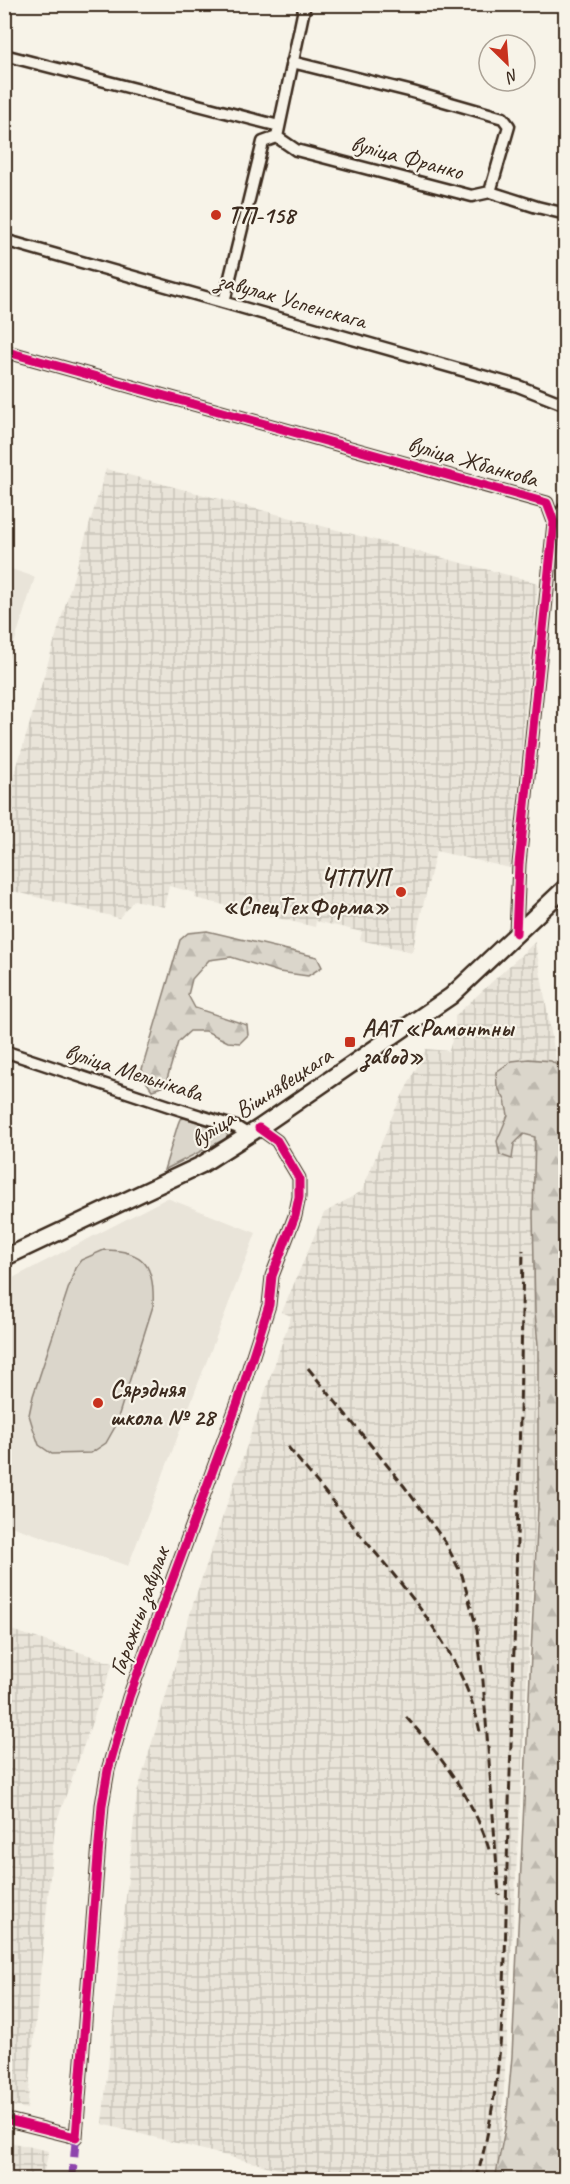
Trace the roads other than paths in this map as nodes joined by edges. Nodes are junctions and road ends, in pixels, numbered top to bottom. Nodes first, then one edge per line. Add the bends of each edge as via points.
1 (305, 4) edge
2 (4, 55) edge
3 (292, 62) junction
4 (278, 131) junction
5 (490, 192) junction
6 (566, 214) edge
7 (4, 240) edge
8 (224, 302) junction
9 (4, 351) edge
10 (566, 405) edge
11 (566, 506) edge
12 (554, 522) junction
13 (566, 886) edge
14 (516, 933) junction
15 (4, 1051) edge
16 (254, 1131) junction
17 (4, 1258) edge
18 (4, 2119) edge

1 - 3 street
2 - 4 street, вуліца Франко
3 - 4 street
3 - 5 street via 503,118 509,126
4 - 5 street, вуліца Франко via 297,150 472,196
4 - 8 street via 262,142
5 - 6 street, вуліца Франко
7 - 8 street, завулак Успенскага
8 - 10 street, завулак Успенскага via 518,386
9 - 12 street, вуліца Жбанкова via 548,503
11 - 12 street
12 - 14 street, вуліца Жбанкова via 519,864
13 - 14 main road, вуліца Вішнявецкага
14 - 16 main road, вуліца Вішнявецкага via 451,996
15 - 16 street, вуліца Мельнікава
16 - 17 main road, вуліца Вішнявецкага via 201,1164
16 - 18 street, Гаражны завулак via 277,1141 299,1178 299,1197 272,1276 269,1305 238,1402 129,1697 108,1770 76,2137

